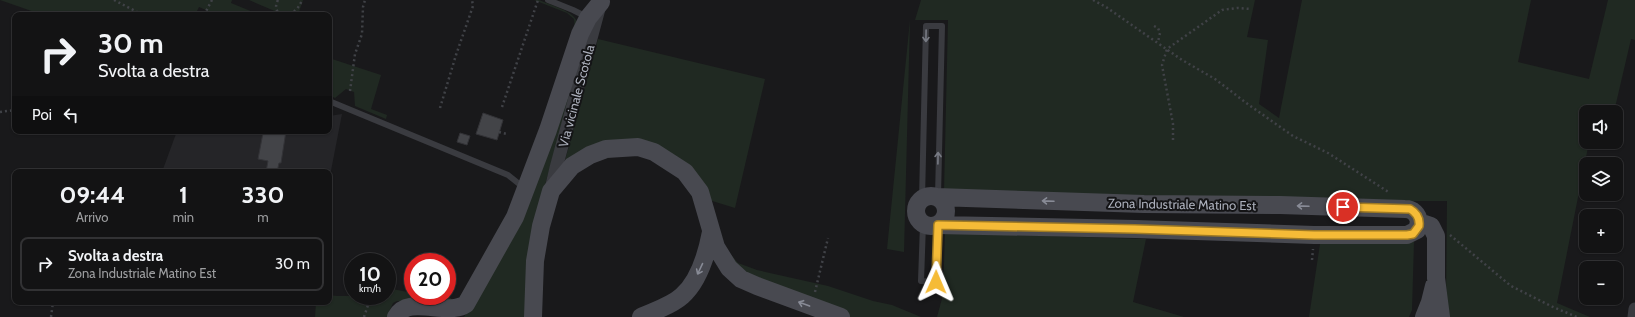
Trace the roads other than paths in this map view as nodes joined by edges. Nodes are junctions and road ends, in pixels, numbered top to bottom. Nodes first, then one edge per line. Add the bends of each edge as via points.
1 (548, 0) edge
2 (601, 1) edge
3 (588, 18) junction
4 (332, 102) edge
5 (526, 190) junction
6 (551, 191) junction
7 (930, 198) junction
8 (1077, 202) junction
9 (1280, 205) junction
10 (1419, 222) junction
11 (930, 225) junction
12 (1075, 228) junction
13 (711, 232) junction
14 (1279, 234) junction
15 (1436, 278) junction
16 (1635, 309) edge
17 (396, 317) edge
18 (533, 317) edge
19 (641, 317) edge
20 (841, 317) edge
21 (1424, 317) edge
22 (1441, 317) edge
23 (1634, 317) edge

1 - 3 lane
2 - 3 street
2 - 6 street, Via vicinale Scotola
3 - 5 street via 575,48
4 - 5 lane via 508,175
5 - 17 street via 515,217 461,309 451,311 410,307 398,312
6 - 13 street via 572,166 590,155 606,149 638,147 654,152 685,172 700,192
6 - 18 street via 535,261
7 -> 7 lane via 942,26 926,26
8 -> 7 street, Zona Industriale Matino Est
7 - 11 street via 917,205 916,212 918,219
7 - 11 street via 943,202 946,215 943,221
8 - 9 street, Zona Industriale Matino Est
8 - 12 street
10 -> 9 street, Zona Industriale Matino Est via 1415,212 1410,209
9 - 14 street
10 - 14 street, Zona Industriale Matino Est via 1417,230 1407,235
10 - 15 street, Zona Industriale Matino Est via 1430,226 1435,232
11 - 11 lane via 922,281 936,282
11 - 12 street, Zona Industriale Matino Est
12 - 14 street, Zona Industriale Matino Est
13 -> 19 street via 696,278 682,296
20 -> 13 street via 741,279 729,268 716,247
15 - 21 street, Zona Industriale Matino Est
15 - 22 street, Zona Industriale Matino Est
16 - 23 street

